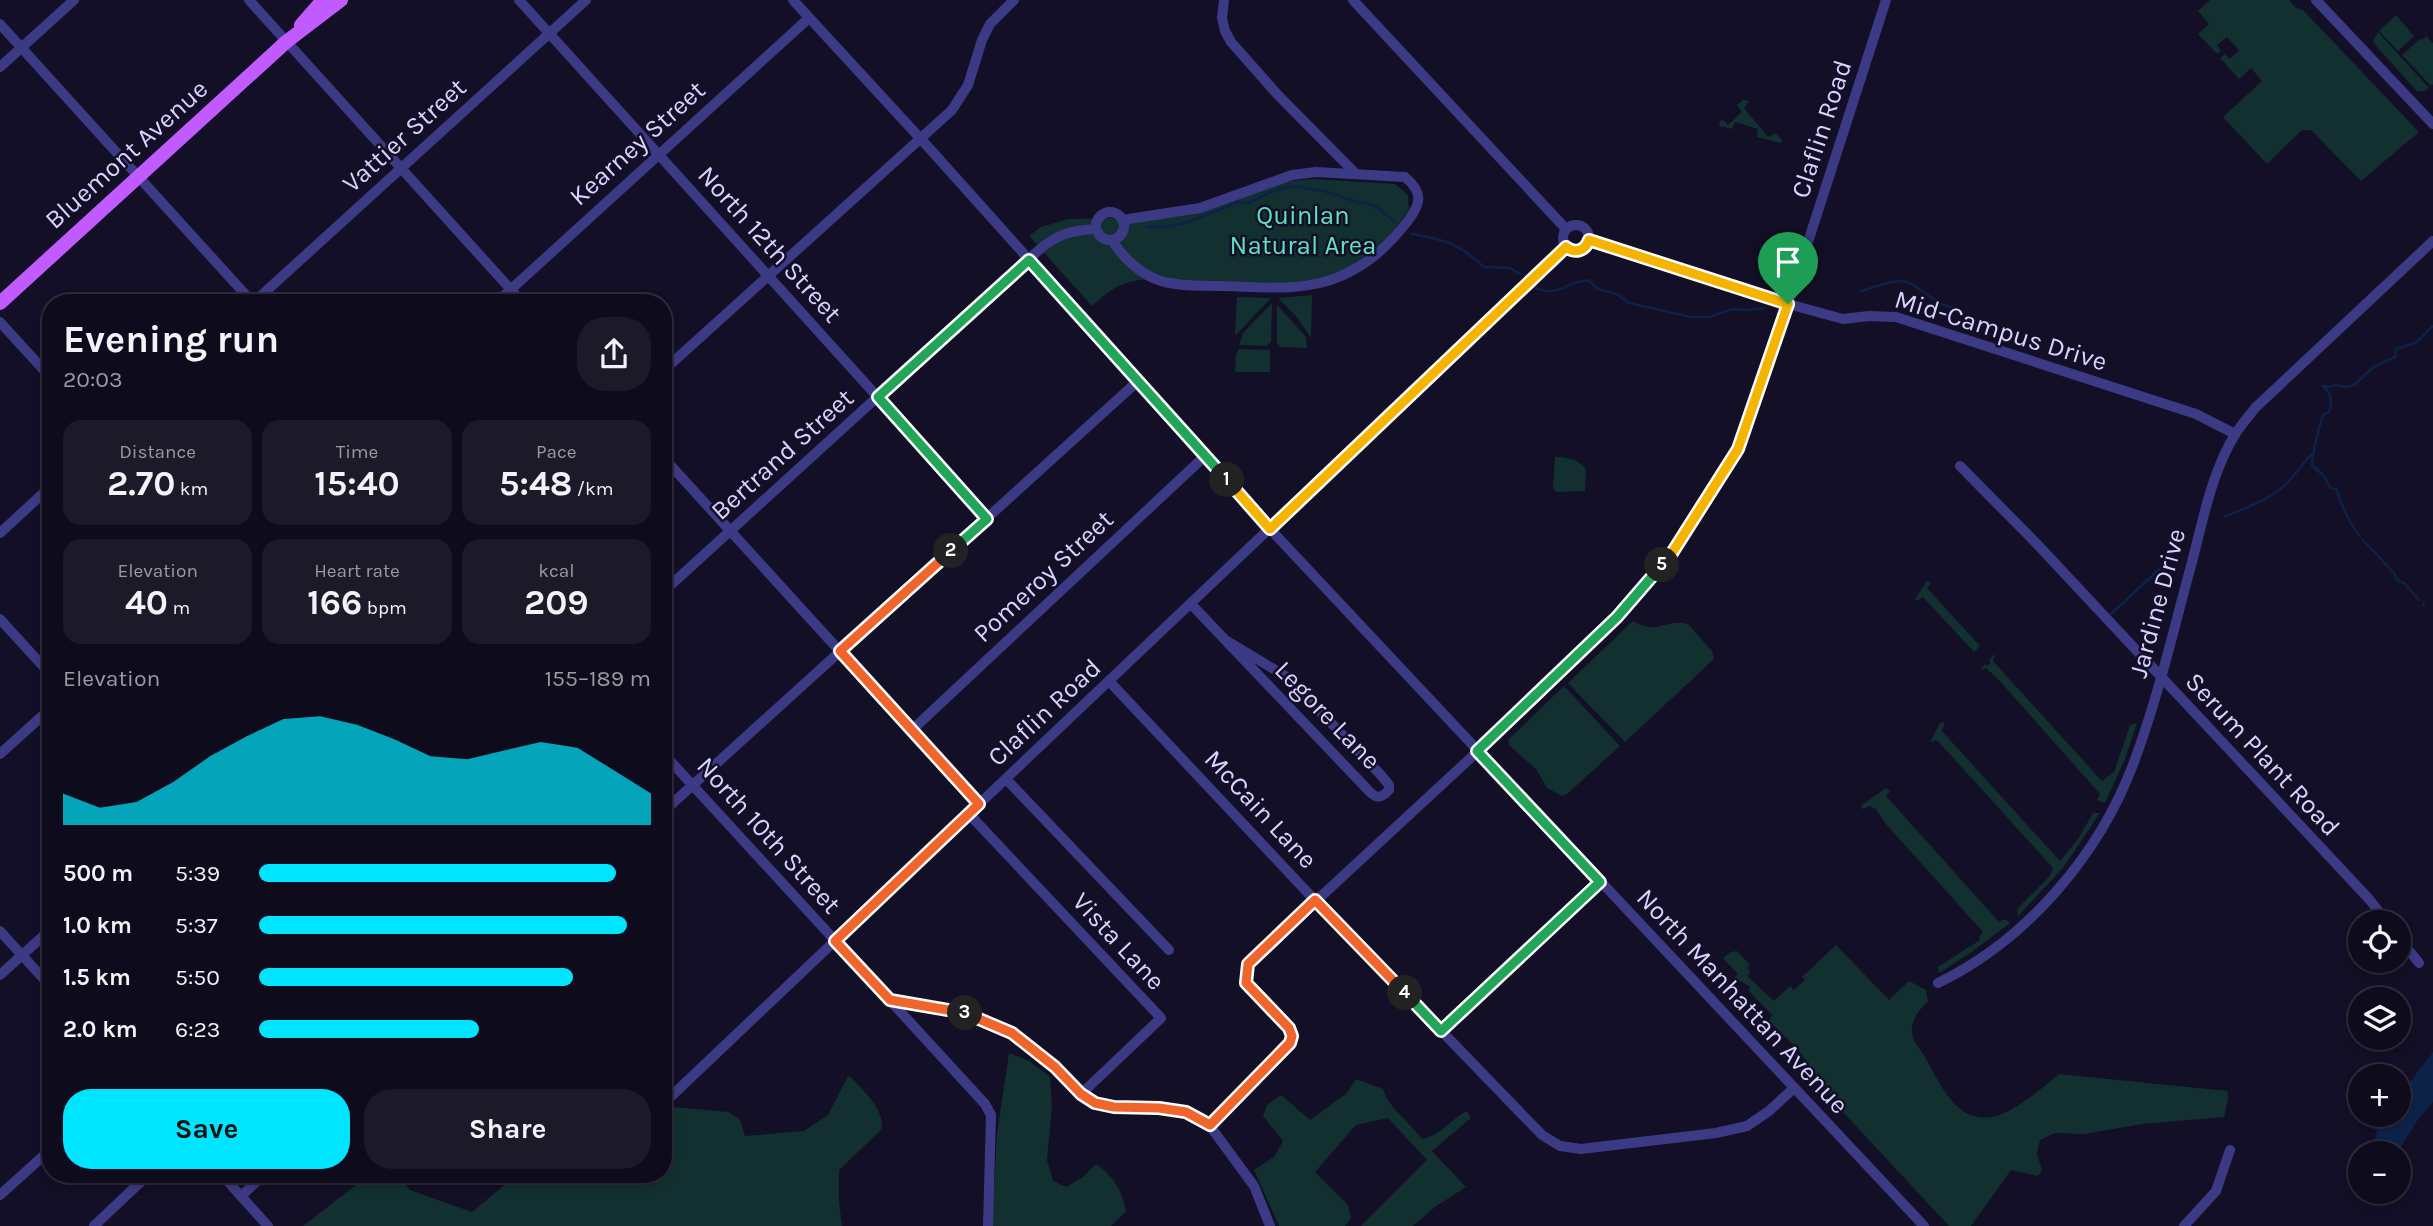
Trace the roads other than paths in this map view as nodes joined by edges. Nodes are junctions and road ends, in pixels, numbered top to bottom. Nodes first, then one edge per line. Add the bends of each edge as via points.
1 (74, 0) edge
2 (249, 0) edge
3 (323, 0) edge
4 (341, 0) edge
5 (519, 0) edge
6 (586, 0) edge
7 (793, 0) edge
8 (1014, 0) edge
9 (1224, 0) edge
10 (1353, 0) edge
11 (1886, 0) edge
12 (2317, 0) edge
13 (809, 18) junction
14 (0, 24) edge
15 (549, 33) junction
16 (286, 42) junction
17 (21, 48) junction
18 (0, 67) edge
19 (2433, 124) edge
20 (921, 138) junction
21 (658, 155) junction
22 (401, 168) junction
23 (1356, 174) junction
24 (138, 177) junction
25 (1122, 219) junction
26 (1096, 229) junction
27 (1566, 229) junction
28 (1112, 240) junction
29 (1589, 240) junction
30 (2433, 241) edge
31 (1566, 247) junction
32 (1029, 260) junction
33 (768, 276) junction
34 (511, 289) junction
35 (245, 294) edge
36 (263, 294) edge
37 (506, 294) edge
38 (515, 294) edge
39 (0, 303) edge
40 (1788, 304) junction
41 (0, 322) edge
42 (672, 363) edge
43 (42, 368) edge
44 (1138, 382) junction
45 (878, 397) junction
46 (2235, 434) junction
47 (1205, 456) junction
48 (1960, 466) dead end
49 (672, 467) edge
50 (42, 494) edge
51 (987, 519) junction
52 (1270, 529) junction
53 (731, 531) junction
54 (0, 533) edge
55 (672, 584) edge
56 (1191, 604) junction
57 (0, 619) edge
58 (1227, 641) junction
59 (840, 651) junction
60 (42, 665) edge
61 (2160, 678) junction
62 (1109, 681) junction
63 (42, 716) edge
64 (912, 730) junction
65 (1477, 751) junction
66 (0, 754) edge
67 (672, 763) edge
68 (1006, 779) junction
69 (693, 785) junction
70 (672, 804) edge
71 (979, 804) junction
72 (969, 814) junction
73 (1600, 882) junction
74 (1315, 900) junction
75 (2378, 910) edge
76 (0, 931) edge
77 (42, 937) edge
78 (835, 941) junction
79 (1169, 950) dead end
80 (2411, 953) edge
81 (22, 955) junction
82 (2419, 963) dead end
83 (0, 975) edge
84 (42, 977) edge
85 (1938, 983) dead end
86 (890, 1000) junction
87 (1441, 1031) junction
88 (1794, 1088) junction
89 (1081, 1094) junction
90 (672, 1096) edge
91 (1210, 1125) junction
92 (2230, 1150) dead end
93 (42, 1157) edge
94 (139, 1183) edge
95 (229, 1183) edge
96 (255, 1183) edge
97 (0, 1195) edge
98 (241, 1196) junction
99 (94, 1226) edge
100 (268, 1226) edge
101 (988, 1226) edge
102 (1270, 1226) edge
103 (1924, 1226) edge
104 (2183, 1226) edge

1 - 17 street
2 - 16 street
3 - 16 main road, Bluemont Avenue
4 - 16 main road, Bluemont Avenue
5 - 15 street, North 12th Street
6 - 15 street, Vattier Street
7 - 13 street, North Manhattan Avenue
8 - 20 street via 990,24 957,104
9 - 23 street via 1222,18 1231,42
10 - 27 street
11 - 40 street, Claflin Road
12 - 19 street
13 - 20 street, North Manhattan Avenue
13 - 21 street, Kearney Street
14 - 17 street
15 - 21 street, North 12th Street
15 - 22 street, Vattier Street
16 - 22 street
16 - 24 main road, Bluemont Avenue
17 - 18 street
17 - 24 street
20 - 32 street, North Manhattan Avenue
20 - 33 street
21 - 33 street, North 12th Street
21 - 34 street, Kearney Street
22 - 34 street
22 - 36 street, Vattier Street
23 - 25 street via 1292,175 1200,208
23 - 28 street via 1405,177 1417,190 1417,210 1380,253 1339,277 1314,285 1160,281 1128,260
24 - 35 street
24 - 39 main road, Bluemont Avenue
25 - 26 street via 1107,213 1099,218
25 - 28 street via 1123,232
26 - 28 street via 1103,239
26 - 32 street, Bertrand Street via 1053,238
27 - 29 street via 1582,226
27 - 31 street
29 - 31 street via 1579,251
29 - 40 street, Mid-Campus Drive
30 - 46 street, Jardine Drive via 2255,408
31 - 52 street, Claflin Road
32 - 44 street, North Manhattan Avenue
32 - 45 street, Bertrand Street
33 - 42 street
33 - 45 street, North 12th Street
34 - 37 street, Kearney Street
34 - 38 street
40 - 46 street, Mid-Campus Drive via 1843,319 1896,317 2196,414
40 - 65 street, Claflin Road via 1738,449 1672,553 1617,617
41 - 43 street
44 - 47 street, North Manhattan Avenue
44 - 51 street
45 - 51 street, North 12th Street
45 - 53 street, Bertrand Street
46 - 61 street, Jardine Drive via 2213,483
47 - 52 street, North Manhattan Avenue
47 - 64 street, Pomeroy Street
48 - 61 street, Serum Plant Road
49 - 53 street
50 - 54 street
51 - 59 street
52 - 56 street, Claflin Road
52 - 65 street, North Manhattan Avenue
53 - 55 street, Bertrand Street
53 - 59 street
56 - 58 street, Legore Lane
56 - 62 street, Claflin Road
57 - 60 street
58 - 58 street, Legore Lane via 1374,796 1389,790 1380,774 1287,677
59 - 64 street
59 - 69 street
61 - 75 street, Serum Plant Road
61 - 85 street, Jardine Drive via 2134,763 2085,852 2020,927 1978,960
62 - 68 street, Claflin Road
62 - 74 street, McCain Lane
63 - 66 street
64 - 71 street
65 - 73 street, North Manhattan Avenue
65 - 74 street, Claflin Road
67 - 69 street, North 10th Street
68 - 71 street, Claflin Road
68 - 79 street
69 - 70 street
69 - 78 street, North 10th Street
71 - 72 street, Claflin Road
72 - 78 street, Claflin Road
72 - 89 street, Vista Lane via 1161,1018
73 - 87 street
73 - 88 street, North Manhattan Avenue
74 - 87 street, McCain Lane
74 - 91 street, Claflin Road via 1248,964 1246,983 1289,1028 1290,1043
76 - 81 street
77 - 81 street
78 - 86 street, North 10th Street
78 - 90 street, Claflin Road
80 - 82 street
81 - 83 street
81 - 84 street
86 - 89 street via 963,1012 1012,1033
86 - 101 street, North 10th Street via 991,1115
87 - 88 street, McCain Lane via 1542,1135 1560,1146 1581,1149 1747,1126
88 - 103 street, North Manhattan Avenue
89 - 91 street via 1114,1107 1186,1112
91 - 102 street via 1254,1186
92 - 104 street via 2216,1191
93 - 97 street
94 - 99 street
95 - 98 street
96 - 98 street
98 - 100 street

